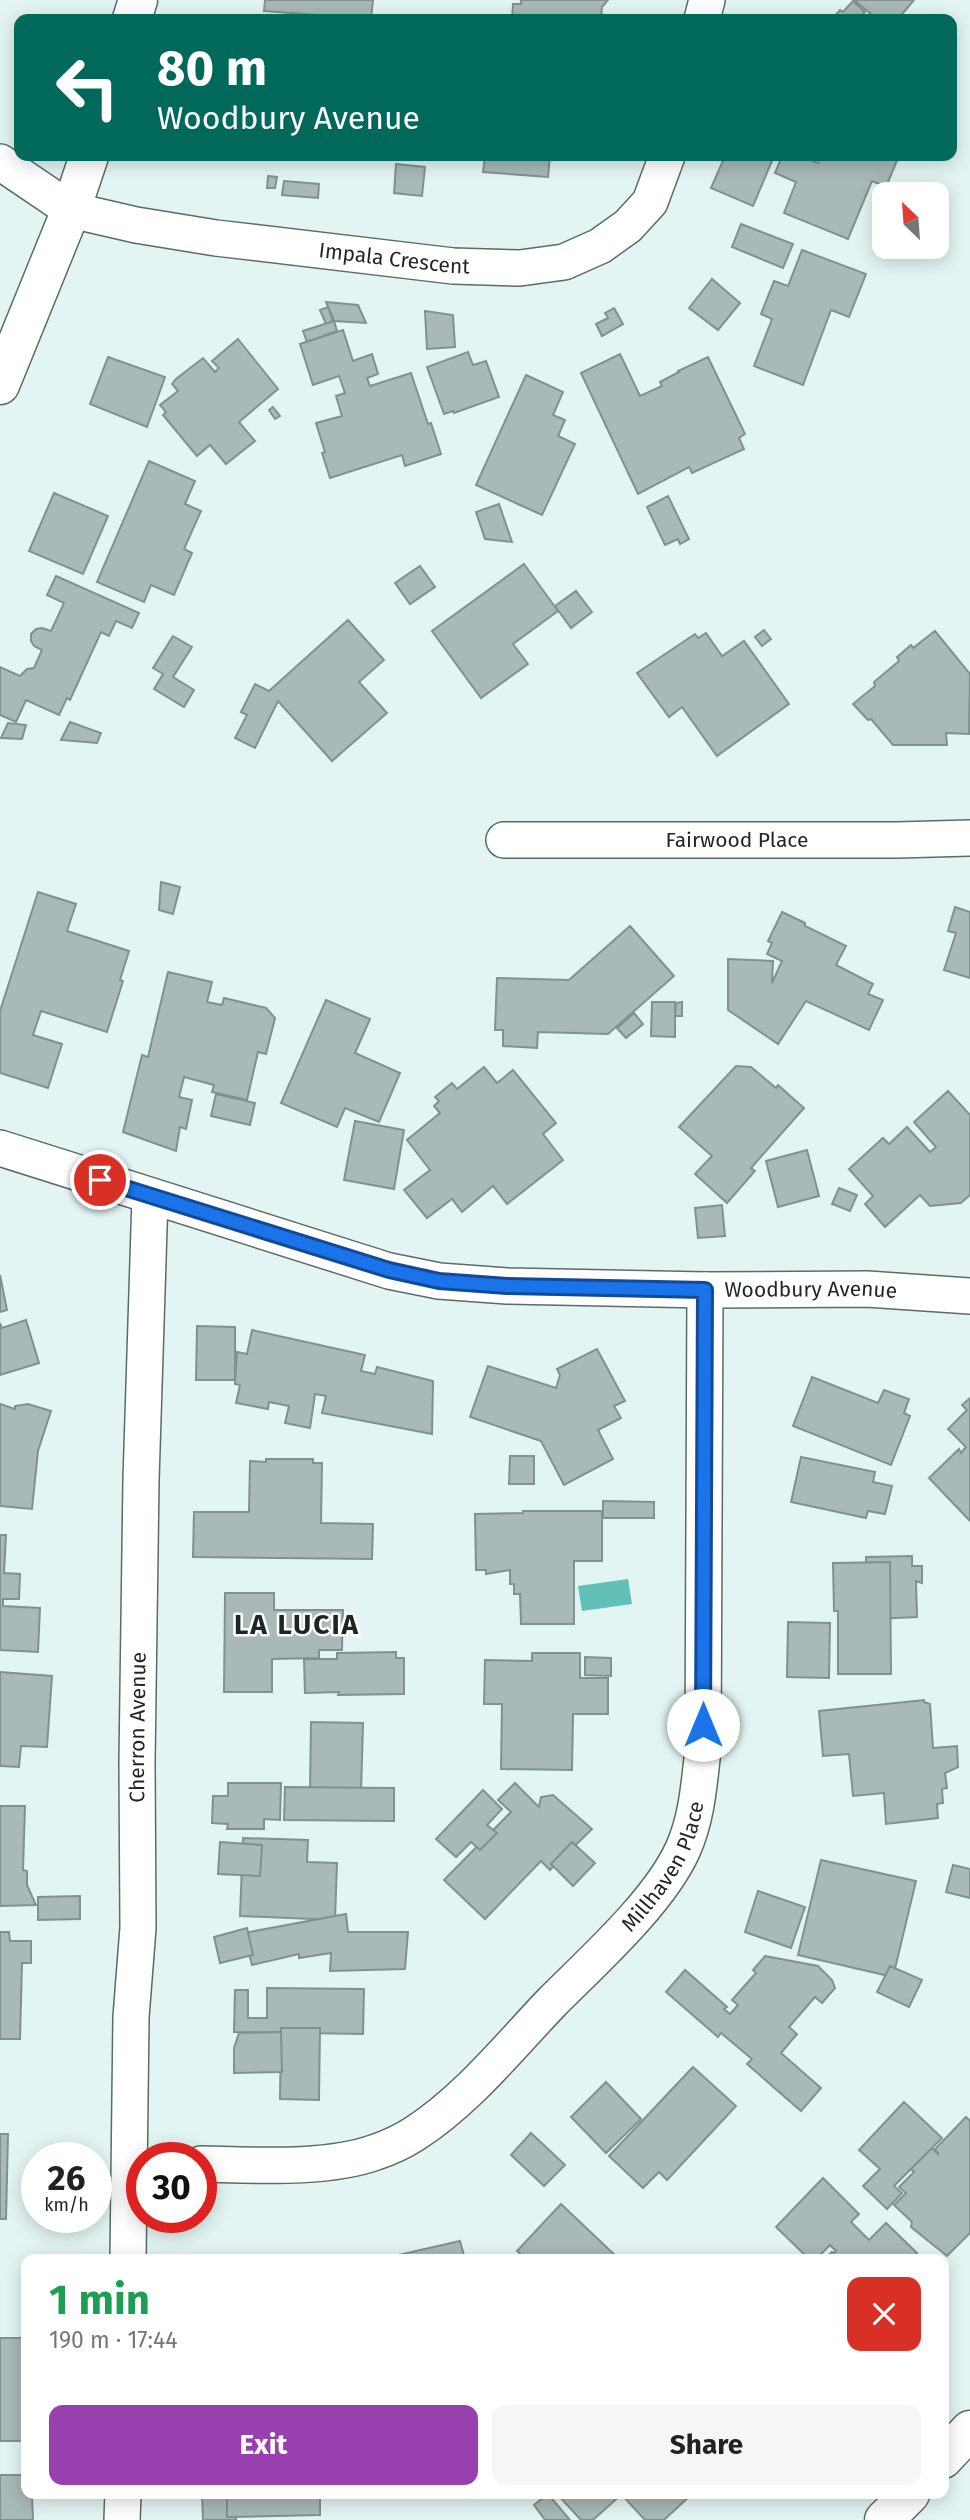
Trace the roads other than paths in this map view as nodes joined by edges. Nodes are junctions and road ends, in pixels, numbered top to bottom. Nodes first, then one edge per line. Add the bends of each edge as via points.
1 (87, 161) edge
2 (665, 161) edge
3 (0, 162) edge
4 (71, 210) junction
5 (0, 385) edge
6 (970, 838) edge
7 (503, 840) dead end
8 (0, 1148) edge
9 (150, 1197) junction
10 (705, 1290) junction
11 (970, 1296) edge
12 (135, 2142) edge
13 (217, 2164) edge
14 (130, 2233) edge
15 (128, 2254) edge
16 (970, 2430) edge
17 (949, 2453) edge
18 (123, 2499) edge
19 (905, 2499) edge
20 (122, 2520) edge
21 (884, 2520) edge

1 - 4 street
2 - 4 street, Impala Crescent via 650,202 628,226 600,246 564,262 520,268 453,265 216,238
3 - 4 street
4 - 5 street
6 - 7 street, Fairwood Place
8 - 9 street, Woodbury Avenue
9 - 10 street, Woodbury Avenue via 439,1281
9 - 12 street, Cherron Avenue via 141,1480 138,1927 131,2017
10 - 11 street, Woodbury Avenue via 867,1289
10 - 13 street, Millhaven Place via 703,1750 697,1804 683,1849 661,1886 622,1930 454,2103 413,2135 374,2153 335,2161
14 - 15 street, Cherron Avenue
16 - 17 street
18 - 20 street
19 - 21 street

